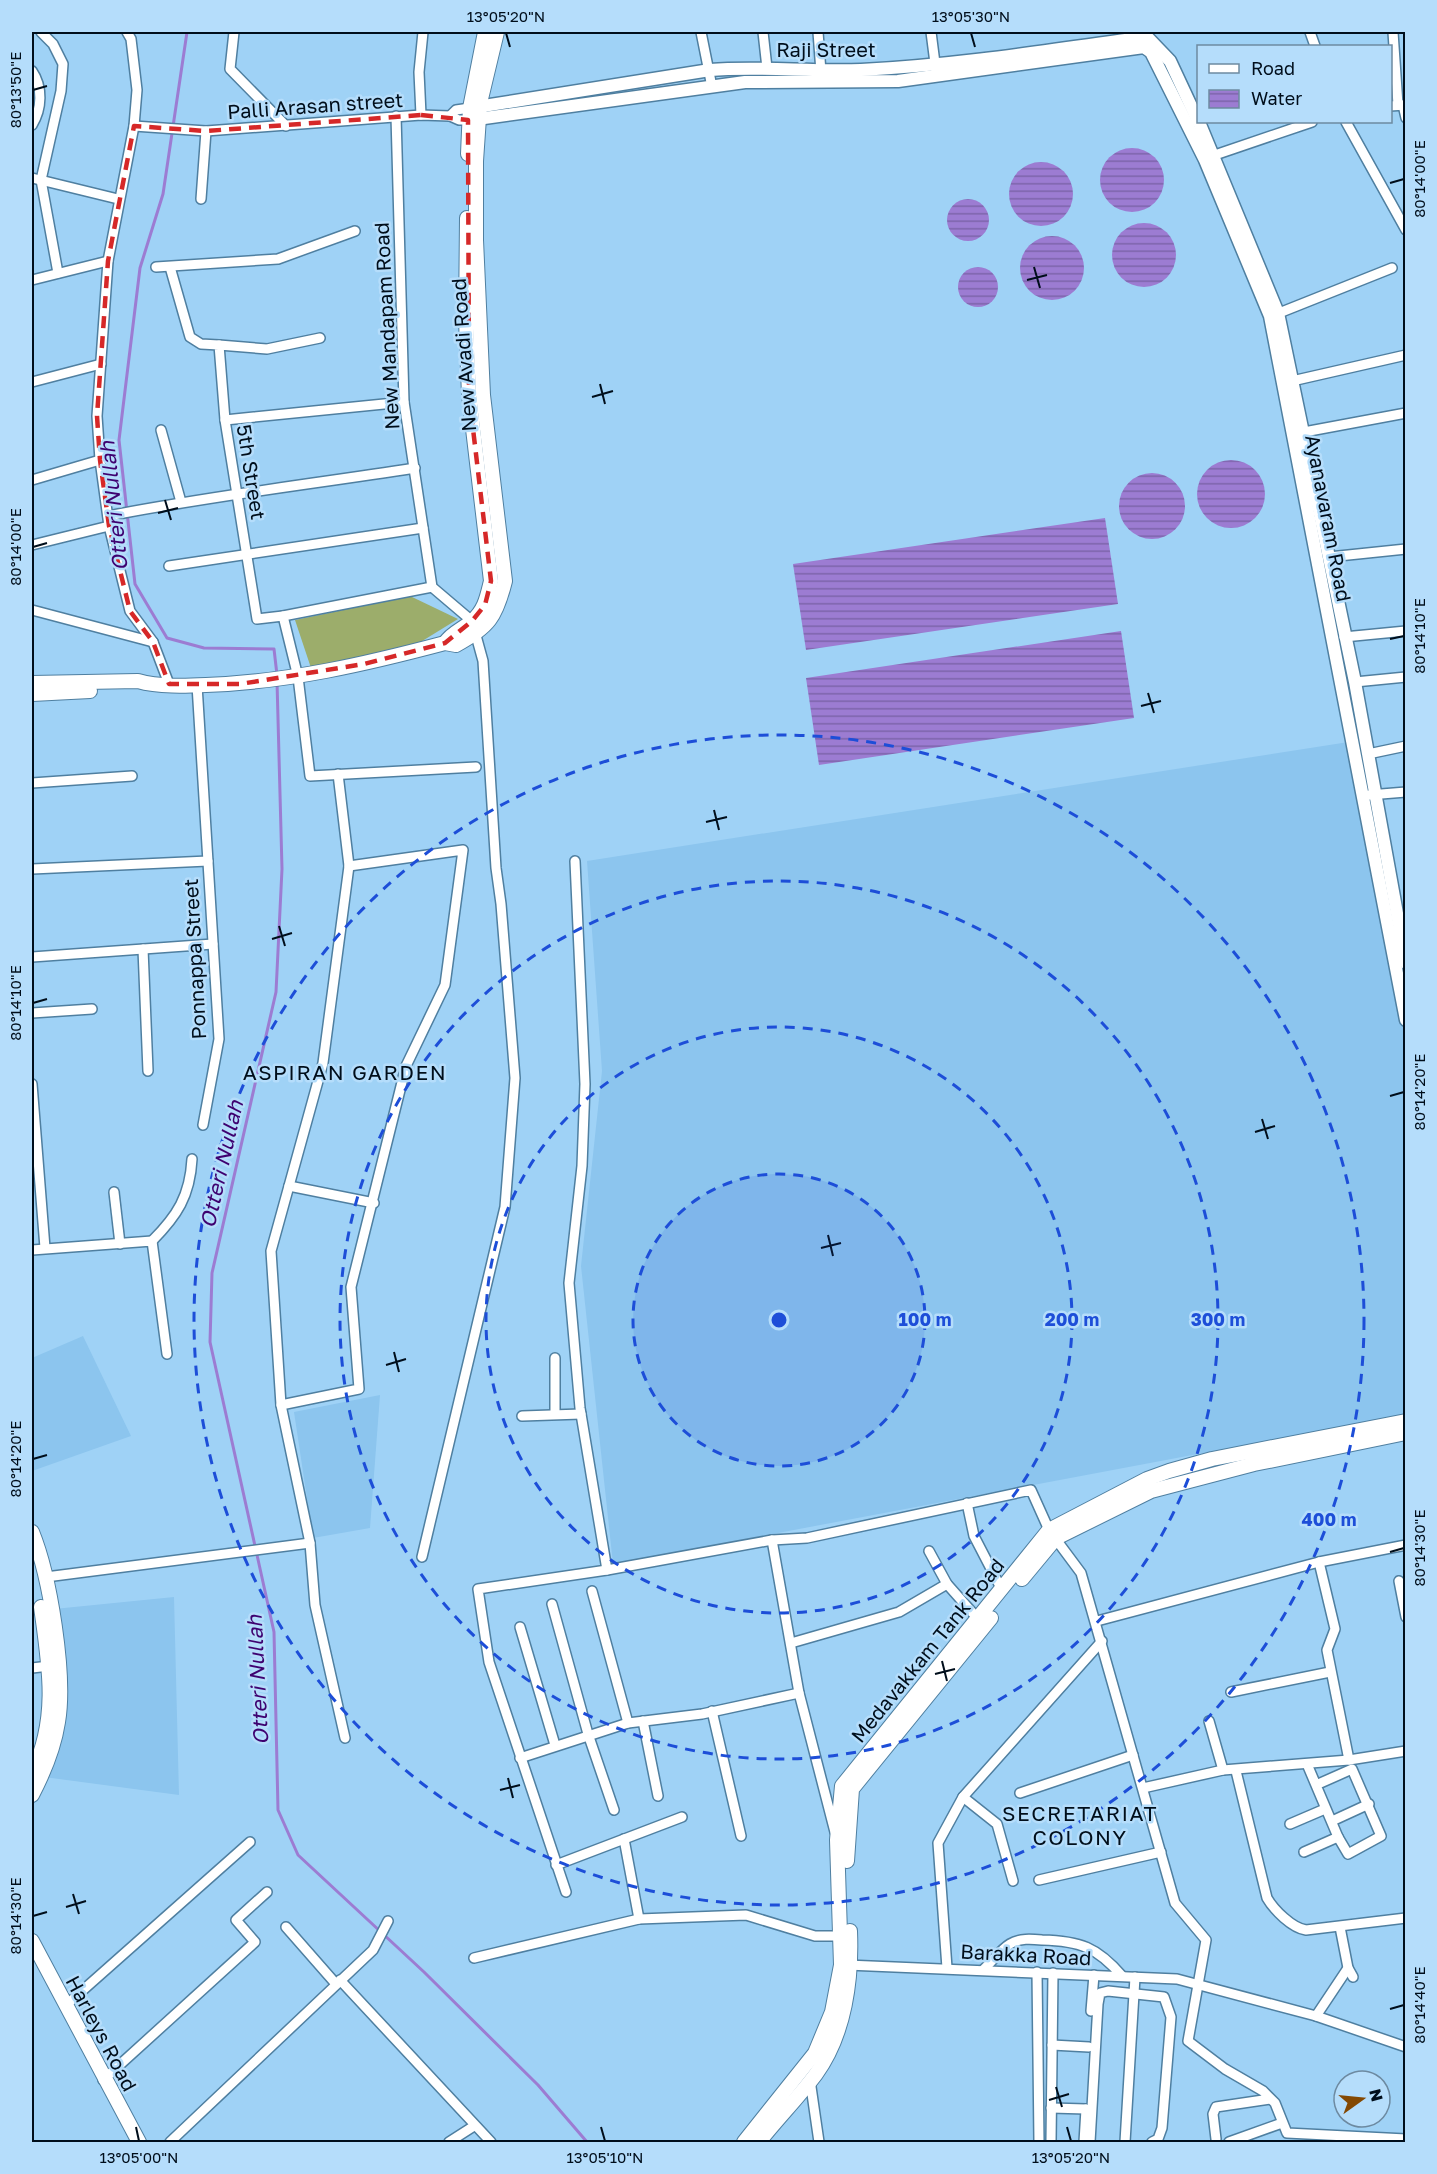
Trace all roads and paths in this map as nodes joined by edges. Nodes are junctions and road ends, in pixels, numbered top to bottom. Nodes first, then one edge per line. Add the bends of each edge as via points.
1 (41, 32) edge
2 (127, 32) edge
3 (234, 32) edge
4 (423, 32) edge
5 (485, 32) edge
6 (497, 32) edge
7 (701, 32) edge
8 (763, 32) edge
9 (818, 32) edge
10 (932, 32) edge
11 (1393, 32) edge
12 (1145, 39) edge
13 (767, 68) junction
14 (710, 70) junction
15 (936, 70) junction
16 (32, 71) edge
17 (821, 72) junction
18 (712, 87) junction
19 (590, 90) junction
20 (592, 104) junction
21 (1399, 105) edge
22 (474, 114) junction
23 (421, 115) junction
24 (396, 116) junction
25 (1197, 117) edge
26 (1406, 118) edge
27 (1200, 123) edge
28 (1309, 123) edge
29 (1347, 123) edge
30 (32, 125) edge
31 (134, 126) junction
32 (286, 126) junction
33 (206, 131) junction
34 (1210, 157) junction
35 (36, 179) edge
36 (118, 199) junction
37 (201, 199) dead end
38 (1406, 230) edge
39 (355, 231) dead end
40 (108, 261) junction
41 (156, 267) dead end
42 (170, 267) junction
43 (1392, 268) dead end
44 (58, 273) junction
45 (32, 280) edge
46 (1274, 315) junction
47 (320, 339) dead end
48 (219, 345) junction
49 (1406, 355) edge
50 (101, 364) junction
51 (1292, 381) junction
52 (32, 382) edge
53 (404, 402) junction
54 (1406, 413) edge
55 (225, 420) junction
56 (161, 429) dead end
57 (1304, 432) junction
58 (100, 460) junction
59 (415, 468) junction
60 (32, 480) edge
61 (237, 496) junction
62 (181, 502) junction
63 (111, 519) junction
64 (423, 528) junction
65 (32, 545) edge
66 (1406, 549) edge
67 (247, 556) junction
68 (1329, 557) junction
69 (169, 566) dead end
70 (432, 587) junction
71 (32, 610) edge
72 (283, 616) junction
73 (472, 621) junction
74 (1406, 631) edge
75 (475, 635) junction
76 (1344, 637) junction
77 (153, 642) junction
78 (445, 643) junction
79 (1406, 677) edge
80 (291, 678) junction
81 (1355, 682) junction
82 (32, 683) edge
83 (149, 684) junction
84 (170, 684) junction
85 (197, 685) junction
86 (32, 694) edge
87 (1406, 746) edge
88 (1368, 754) junction
89 (476, 767) dead end
90 (338, 774) junction
91 (132, 776) dead end
92 (32, 783) edge
93 (1406, 792) edge
94 (1369, 795) junction
95 (207, 861) junction
96 (575, 861) dead end
97 (349, 866) junction
98 (32, 869) edge
99 (213, 944) junction
100 (143, 949) junction
101 (32, 957) edge
102 (1406, 963) edge
103 (92, 1009) dead end
104 (32, 1013) edge
105 (1406, 1020) edge
106 (148, 1071) dead end
107 (32, 1084) edge
108 (203, 1125) dead end
109 (192, 1160) dead end
110 (289, 1186) junction
111 (114, 1192) dead end
112 (374, 1203) junction
113 (152, 1241) junction
114 (120, 1244) junction
115 (45, 1248) junction
116 (32, 1250) edge
117 (167, 1354) dead end
118 (555, 1358) dead end
119 (282, 1405) junction
120 (555, 1414) junction
121 (581, 1414) junction
122 (522, 1416) dead end
123 (1406, 1421) edge
124 (1406, 1433) edge
125 (967, 1503) junction
126 (32, 1532) edge
127 (1053, 1534) junction
128 (772, 1540) junction
129 (310, 1543) junction
130 (1406, 1545) edge
131 (930, 1551) dead end
132 (422, 1557) dead end
133 (32, 1559) edge
134 (1319, 1562) junction
135 (607, 1570) junction
136 (46, 1577) junction
137 (1399, 1581) dead end
138 (947, 1584) junction
139 (1002, 1590) junction
140 (592, 1591) dead end
141 (552, 1604) dead end
142 (1406, 1617) edge
143 (978, 1619) junction
144 (1097, 1621) junction
145 (520, 1627) dead end
146 (1102, 1641) junction
147 (791, 1643) junction
148 (49, 1666) junction
149 (32, 1668) edge
150 (1330, 1672) junction
151 (1232, 1692) dead end
152 (799, 1693) junction
153 (712, 1712) junction
154 (643, 1721) junction
155 (1209, 1721) dead end
156 (628, 1723) junction
157 (588, 1734) junction
158 (345, 1738) dead end
159 (555, 1745) junction
160 (1406, 1751) edge
161 (1133, 1755) junction
162 (520, 1758) junction
163 (1349, 1760) junction
164 (1307, 1764) junction
165 (1223, 1770) junction
166 (1236, 1771) junction
167 (32, 1773) edge
168 (1316, 1785) junction
169 (1143, 1788) junction
170 (1020, 1792) dead end
171 (32, 1795) edge
172 (658, 1797) dead end
173 (963, 1797) junction
174 (1369, 1804) junction
175 (1325, 1809) junction
176 (614, 1810) dead end
177 (682, 1817) dead end
178 (1332, 1821) junction
179 (1290, 1824) dead end
180 (741, 1836) dead end
181 (1338, 1837) junction
182 (624, 1839) junction
183 (837, 1840) junction
184 (250, 1842) dead end
185 (1161, 1852) junction
186 (1304, 1852) dead end
187 (556, 1866) junction
188 (1040, 1880) dead end
189 (1013, 1881) dead end
190 (267, 1892) dead end
191 (566, 1892) dead end
192 (639, 1918) junction
193 (1406, 1918) edge
194 (388, 1921) dead end
195 (1341, 1926) junction
196 (286, 1928) dead end
197 (842, 1936) junction
198 (32, 1941) edge
199 (474, 1958) dead end
200 (846, 1965) junction
201 (947, 1968) junction
202 (1348, 1968) junction
203 (983, 1970) junction
204 (1037, 1972) junction
205 (1053, 1972) junction
206 (1094, 1975) junction
207 (1122, 1976) junction
208 (1135, 1977) junction
209 (1353, 1977) dead end
210 (338, 1982) junction
211 (1197, 1985) junction
212 (1134, 1992) junction
213 (65, 2006) junction
214 (1316, 2016) junction
215 (1052, 2045) junction
216 (1089, 2047) junction
217 (1406, 2047) edge
218 (104, 2080) junction
219 (810, 2080) junction
220 (1270, 2099) junction
221 (1051, 2108) junction
222 (1086, 2109) junction
223 (1282, 2123) junction
224 (474, 2126) junction
225 (1287, 2138) edge
226 (1216, 2139) dead end
227 (1346, 2139) edge
228 (1406, 2139) edge
229 (139, 2142) edge
230 (170, 2142) edge
231 (449, 2142) edge
232 (491, 2142) edge
233 (744, 2142) edge
234 (759, 2142) edge
235 (819, 2142) edge
236 (1040, 2142) edge
237 (1051, 2142) edge
238 (1084, 2142) edge
239 (1090, 2142) edge
240 (1125, 2142) edge
241 (1152, 2142) edge
242 (1229, 2142) edge

1 - 35 street via 63,63 61,91
2 - 31 street via 137,90
3 - 32 street via 230,69
4 - 23 street via 419,72
5 - 22 main road, New Avadi Road
6 - 22 main road, New Avadi Road
7 - 14 street
8 - 13 street
9 - 17 street
10 - 15 street
11 - 21 street
12 - 15 street, Raji Street
12 - 25 street, Ayanavaram Road via 1170,61
12 - 34 street, Ayanavaram Road
13 - 14 street, Raji Street
13 - 17 street, Raji Street
14 - 18 street
14 - 19 street, Raji Street
15 - 17 street, Raji Street
15 - 18 street, Raji Street via 898,81 745,82
16 - 30 street via 40,92
18 - 20 street, Raji Street
19 - 20 street
19 - 22 street, Raji Street
20 - 22 street, Raji Street
21 - 26 street
22 - 23 street, Palli Arasan street via 459,120
22 - 73 main road, New Avadi Road via 466,320 470,396 491,581 485,605
22 - 75 main road, New Avadi Road via 483,395 505,581 498,610
23 - 24 street, Palli Arasan street
24 - 32 street, Palli Arasan street
24 - 53 street, New Mandapam Road
27 - 34 street, Ayanavaram Road
28 - 34 street
29 - 38 street
31 - 33 street, Palli Arasan street
31 - 36 street
32 - 33 street, Palli Arasan street
33 - 37 street
34 - 46 street, Ayanavaram Road
35 - 36 street
35 - 44 street
36 - 40 street
39 - 42 street via 278,260
40 - 44 street
40 - 50 street
41 - 42 street
42 - 48 street via 190,337 201,344
43 - 46 street
44 - 45 street
46 - 51 street, Ayanavaram Road
46 - 94 street, Ayanavaram Road
47 - 48 street via 267,349
48 - 55 street, 5th Street
49 - 51 street
50 - 52 street
50 - 58 street via 97,416
51 - 57 street, Ayanavaram Road
53 - 55 street
53 - 59 street, New Mandapam Road
54 - 57 street
55 - 61 street, 5th Street
56 - 62 street
57 - 68 street, Ayanavaram Road
58 - 60 street
58 - 63 street
59 - 61 street
59 - 64 street, New Mandapam Road
61 - 62 street
61 - 67 street, 5th Street
62 - 63 street
63 - 65 street
63 - 77 street via 130,611
64 - 67 street
64 - 70 street, New Mandapam Road
66 - 68 street
67 - 69 street
67 - 72 street, 5th Street via 257,619
68 - 76 street, Ayanavaram Road
70 - 72 street
70 - 73 street
71 - 77 street
72 - 80 street
73 - 75 street
73 - 78 main road, New Avadi Road via 450,634
74 - 76 street
75 - 78 main road, New Avadi Road via 456,645
75 - 132 street via 483,661 515,1078 505,1208
76 - 81 street, Ayanavaram Road
77 - 84 street
78 - 80 main road, New Avadi Road
79 - 81 street
80 - 85 main road, New Avadi Road
80 - 90 street via 310,776
81 - 88 street, Ayanavaram Road
82 - 83 main road, New Avadi Road
83 - 84 main road, New Avadi Road
83 - 86 main road, New Avadi Road via 138,688
84 - 85 main road, New Avadi Road
85 - 95 street, Ponnappa Street
87 - 88 street
88 - 94 street, Ayanavaram Road
89 - 90 street
90 - 97 street
91 - 92 street
93 - 94 street
94 - 102 street, Ayanavaram Road
94 - 105 street, Ayanavaram Road
95 - 98 street, Ponnappa Street
95 - 99 street, Ponnappa Street
96 - 121 street via 584,1106 582,1166 568,1283
97 - 110 street via 322,1063
97 - 112 street via 463,850 445,985 406,1066
99 - 100 street
99 - 108 street, Ponnappa Street via 219,1039
100 - 101 street
100 - 106 street
103 - 104 street
107 - 115 street
109 - 113 street via 191,1179 177,1215
110 - 112 street
110 - 119 street via 271,1251
111 - 114 street
112 - 119 street via 351,1287 359,1389
113 - 114 street
113 - 117 street
114 - 115 street
115 - 116 street
118 - 120 street
119 - 129 street
120 - 121 street
120 - 122 street
121 - 135 street
123 - 127 main road, Medavakkam Tank Road via 1169,1471 1147,1479
124 - 127 main road, Medavakkam Tank Road via 1254,1464 1151,1491
125 - 127 street via 1031,1490
125 - 128 street via 826,1535
125 - 139 street via 974,1536
126 - 136 main road
127 - 139 main road, Medavakkam Tank Road
127 - 144 street via 1081,1573
127 - 200 main road, Medavakkam Tank Road via 852,1789 846,1848
128 - 135 street
128 - 147 street
129 - 136 street
129 - 158 street via 315,1605
130 - 134 street
131 - 138 street
133 - 148 main road
134 - 144 street
134 - 150 street via 1335,1629 1326,1650
135 - 162 street via 478,1589 489,1662
136 - 171 main road via 60,1686 59,1721 43,1774
137 - 142 street
138 - 143 street
138 - 147 street via 899,1612
139 - 143 main road, Medavakkam Tank Road
140 - 156 street
141 - 157 street
143 - 183 main road, Medavakkam Tank Road via 843,1786
144 - 146 street
145 - 159 street
146 - 161 street
146 - 173 street
147 - 152 street
148 - 149 street
148 - 167 main road via 48,1724
150 - 151 street
150 - 163 street
152 - 153 street
152 - 183 street
153 - 154 street
153 - 180 street
154 - 156 street
154 - 172 street
155 - 165 street
156 - 157 street
157 - 159 street
157 - 176 street
159 - 162 street
160 - 163 street
161 - 169 street
161 - 170 street
162 - 187 street
163 - 164 street
164 - 166 street
164 - 168 street
165 - 166 street
165 - 169 street
166 - 195 street via 1270,1905 1300,1929
168 - 174 street via 1352,1769
168 - 175 street
169 - 185 street
173 - 189 street via 997,1824
173 - 201 street via 938,1843
174 - 178 street
174 - 181 street via 1381,1831 1379,1839 1348,1854
175 - 178 street
175 - 179 street
177 - 182 street
178 - 181 street
181 - 186 street
182 - 187 street
182 - 192 street
183 - 197 main road, Medavakkam Tank Road
184 - 213 street
185 - 188 street
185 - 211 street via 1175,1903 1206,1940
187 - 191 street
190 - 218 street via 236,1920 255,1942
192 - 197 street via 746,1915 815,1936
192 - 199 street
193 - 195 street
194 - 210 street via 373,1950
195 - 202 street
196 - 210 street
197 - 200 main road, Medavakkam Tank Road
198 - 213 main road, Harleys Road
200 - 201 street, Barakka Road
200 - 219 main road, Medavakkam Tank Road via 840,2024
200 - 233 main road, Medavakkam Tank Road via 815,2054
201 - 203 street, Barakka Road
202 - 209 street
202 - 214 street
203 - 204 street, Barakka Road
203 - 207 street via 1017,1941 1070,1940 1108,1959
204 - 205 street, Barakka Road
204 - 236 street
205 - 206 street, Barakka Road
205 - 215 street
206 - 207 street, Barakka Road
206 - 216 street
207 - 208 street, Barakka Road
208 - 211 street, Barakka Road via 1177,1979
208 - 212 street
210 - 224 street
210 - 230 street
211 - 214 street, Barakka Road
211 - 220 street via 1188,2041
212 - 239 street via 1100,1994
212 - 240 street
212 - 241 street via 1164,1997 1171,2017 1161,2128 1158,2139
213 - 218 main road, Harleys Road
214 - 217 street, Barakka Road
215 - 216 street
215 - 221 street
216 - 222 street
218 - 229 main road, Harleys Road
219 - 234 main road, Medavakkam Tank Road
219 - 235 street
220 - 223 street
220 - 226 street via 1216,2108
221 - 222 street
221 - 237 street
222 - 238 street
223 - 225 street
223 - 242 street
224 - 231 street
224 - 232 street
225 - 227 street
227 - 228 street

